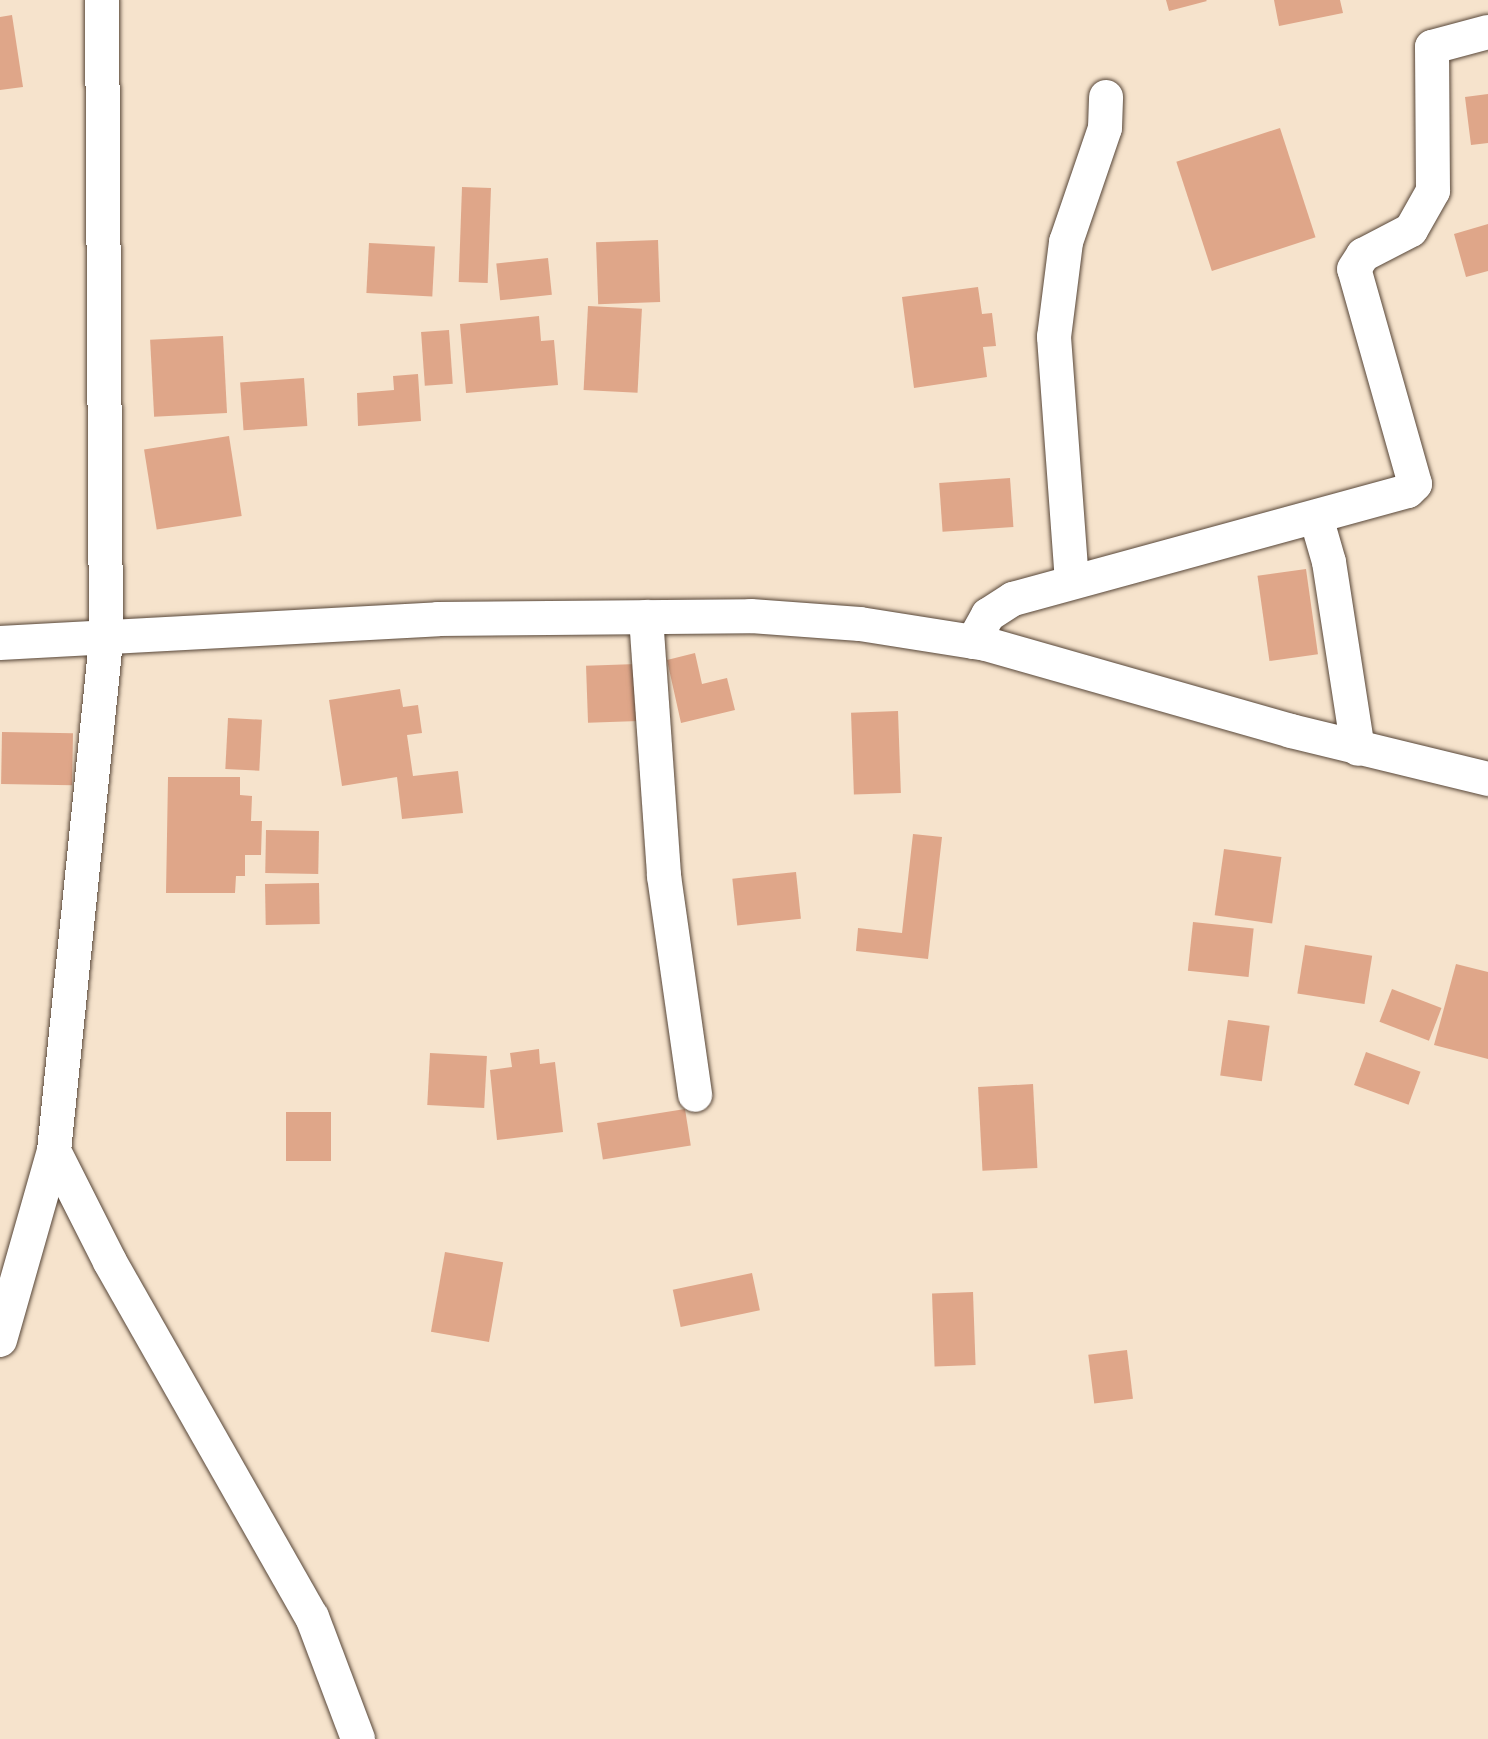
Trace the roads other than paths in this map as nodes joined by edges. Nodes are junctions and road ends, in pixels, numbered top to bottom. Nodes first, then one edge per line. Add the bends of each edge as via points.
1 (102, 0) edge
2 (1488, 32) edge
3 (1106, 97) dead end
4 (1316, 517) junction
5 (1072, 582) junction
6 (646, 617) junction
7 (106, 641) junction
8 (973, 642) junction
9 (0, 643) edge
10 (1358, 749) junction
11 (1488, 779) edge
12 (695, 1095) dead end
13 (54, 1151) junction
14 (0, 1340) edge
15 (358, 1739) edge

1 - 7 street via 99,166
2 - 4 street via 1432,47 1433,191 1411,230 1363,255 1354,269 1415,484
3 - 5 street via 1105,128 1066,242 1055,324 1061,486
4 - 5 street
4 - 10 street via 1329,562
5 - 8 street via 1013,599 988,615
6 - 7 street via 438,619
6 - 8 street via 751,616 860,624
6 - 12 street via 664,876
7 - 9 street
7 - 13 street
8 - 10 street
10 - 11 street
13 - 14 street
13 - 15 street via 110,1262 312,1617

